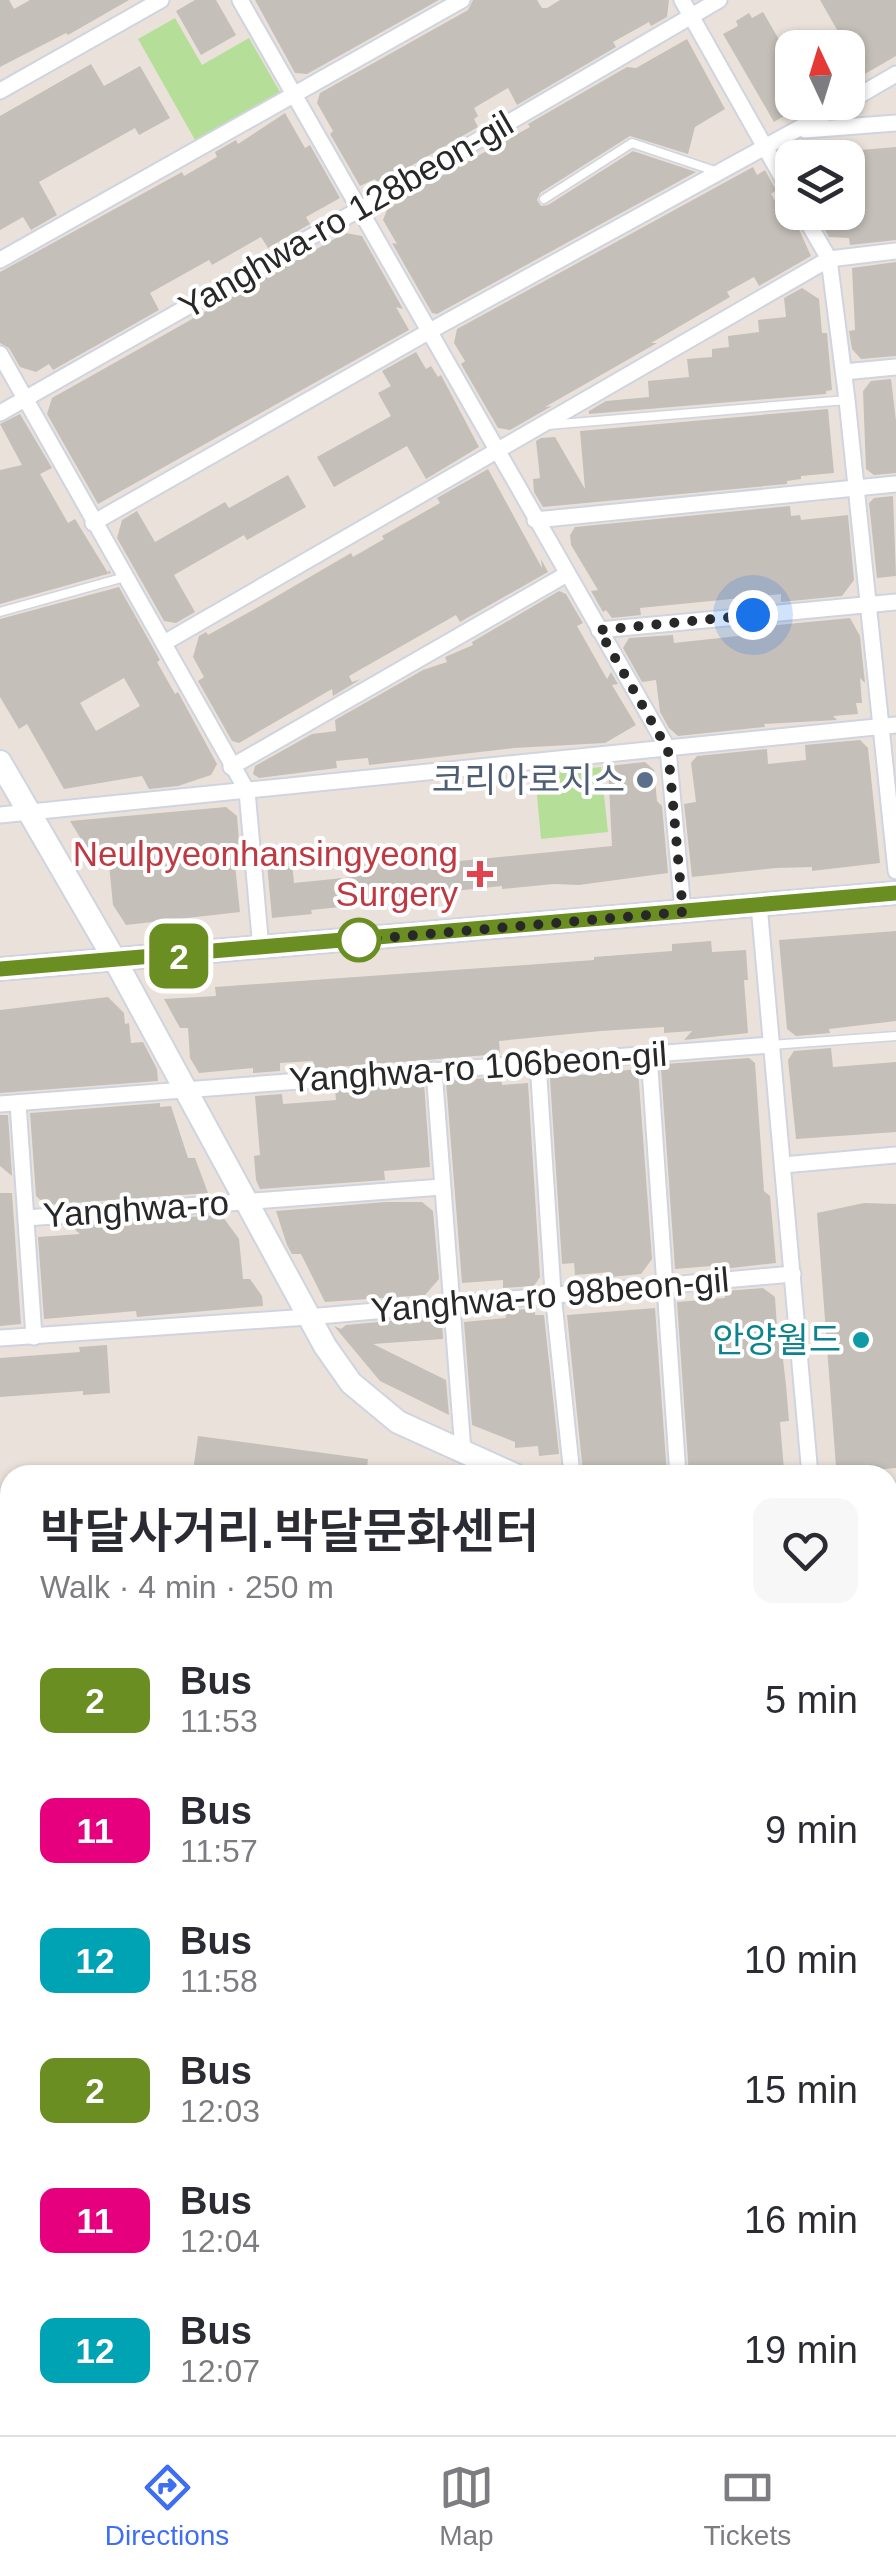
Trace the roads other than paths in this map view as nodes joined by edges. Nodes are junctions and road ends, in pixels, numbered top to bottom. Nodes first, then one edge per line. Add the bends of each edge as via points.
1 (161, 0) edge
2 (240, 0) edge
3 (462, 0) edge
4 (682, 0) edge
5 (719, 0) edge
6 (691, 16) junction
7 (896, 74) edge
8 (0, 91) edge
9 (865, 92) edge
10 (296, 96) junction
11 (817, 120) edge
12 (896, 123) edge
13 (800, 130) junction
14 (765, 147) junction
15 (775, 165) edge
16 (720, 172) junction
17 (544, 199) dead end
18 (360, 209) junction
19 (812, 230) edge
20 (896, 251) edge
21 (829, 259) junction
22 (0, 260) edge
23 (428, 332) junction
24 (0, 354) edge
25 (896, 367) edge
26 (844, 372) junction
27 (26, 398) junction
28 (847, 400) junction
29 (0, 412) edge
30 (544, 426) junction
31 (498, 452) junction
32 (896, 484) edge
33 (856, 488) junction
34 (536, 520) junction
35 (93, 523) junction
36 (568, 574) junction
37 (125, 576) junction
38 (896, 602) edge
39 (868, 604) junction
40 (0, 612) edge
41 (599, 630) junction
42 (164, 644) junction
43 (888, 726) edge
44 (668, 750) junction
45 (0, 762) edge
46 (231, 767) junction
47 (248, 792) junction
48 (0, 814) edge
49 (29, 814) junction
50 (896, 871) edge
51 (896, 893) edge
52 (759, 906) junction
53 (683, 912) junction
54 (262, 949) junction
55 (116, 962) junction
56 (0, 969) edge
57 (896, 1036) edge
58 (771, 1046) junction
59 (649, 1054) junction
60 (538, 1063) junction
61 (434, 1070) junction
62 (186, 1089) junction
63 (18, 1103) junction
64 (0, 1104) edge
65 (896, 1155) edge
66 (783, 1165) junction
67 (442, 1187) junction
68 (247, 1200) junction
69 (26, 1218) junction
70 (793, 1274) junction
71 (665, 1285) junction
72 (553, 1293) junction
73 (451, 1302) junction
74 (308, 1316) junction
75 (34, 1337) junction
76 (0, 1338) edge
77 (463, 1451) junction
78 (493, 1465) edge
79 (571, 1465) edge
80 (677, 1465) edge
81 (809, 1465) edge

1 - 8 street
2 - 10 street
3 - 10 street
4 - 6 street
5 - 6 street, Yanghwa-ro 128beon-gil
6 - 14 street
6 - 18 street, Yanghwa-ro 128beon-gil
7 - 9 street
10 - 18 street
10 - 22 street
11 - 13 street
12 - 13 street
13 - 14 street
14 - 15 street
14 - 16 street
16 - 17 lane via 632,143
16 - 23 street
18 - 23 street
18 - 27 street, Yanghwa-ro 128beon-gil
19 - 21 street
20 - 21 street
21 - 26 street
21 - 30 street
23 - 31 street
23 - 35 street
24 - 27 street
25 - 26 street
26 - 28 street
27 - 29 street, Yanghwa-ro 128beon-gil
27 - 35 street
28 - 30 lane
28 - 33 street
30 - 31 street
31 - 34 street
31 - 42 street
32 - 33 street
33 - 34 street
33 - 39 street
34 - 36 street
35 - 37 street
36 - 41 street
36 - 46 street
37 - 40 lane
37 - 42 street
38 - 39 street
39 - 41 street
39 - 43 street
41 - 44 street
42 - 46 street
43 - 44 street
43 - 50 street
44 - 47 street
44 - 53 street
45 - 49 street, Yanghwa-ro
46 - 47 street
47 - 49 street
47 - 54 street
48 - 49 street
49 - 55 street, Yanghwa-ro
51 - 52 street
52 - 53 street
52 - 58 street
53 - 54 street
54 - 55 street
55 - 56 street
55 - 62 street, Yanghwa-ro
57 - 58 lane
58 - 59 street, Yanghwa-ro 106beon-gil
58 - 66 street
59 - 60 street, Yanghwa-ro 106beon-gil
59 - 71 street
60 - 61 street, Yanghwa-ro 106beon-gil
60 - 72 street
61 - 62 street, Yanghwa-ro 106beon-gil
61 - 67 street
62 - 63 street, Yanghwa-ro 106beon-gil
62 - 68 street, Yanghwa-ro
63 - 64 street, Yanghwa-ro 106beon-gil
63 - 69 street
65 - 66 street
66 - 70 street
67 - 68 street, Yanghwa-ro
67 - 73 street
68 - 69 street, Yanghwa-ro
68 - 74 street, Yanghwa-ro
69 - 75 street
70 - 71 street, Yanghwa-ro 98beon-gil
70 - 81 street
71 - 72 street, Yanghwa-ro 98beon-gil
71 - 80 street
72 - 73 street, Yanghwa-ro 98beon-gil
72 - 79 street
73 - 74 street, Yanghwa-ro 98beon-gil
73 - 77 street
74 - 75 street, Yanghwa-ro 98beon-gil
74 - 77 street, Yanghwa-ro via 351,1383 398,1422
75 - 76 street, Yanghwa-ro 98beon-gil
77 - 78 street, Yanghwa-ro

